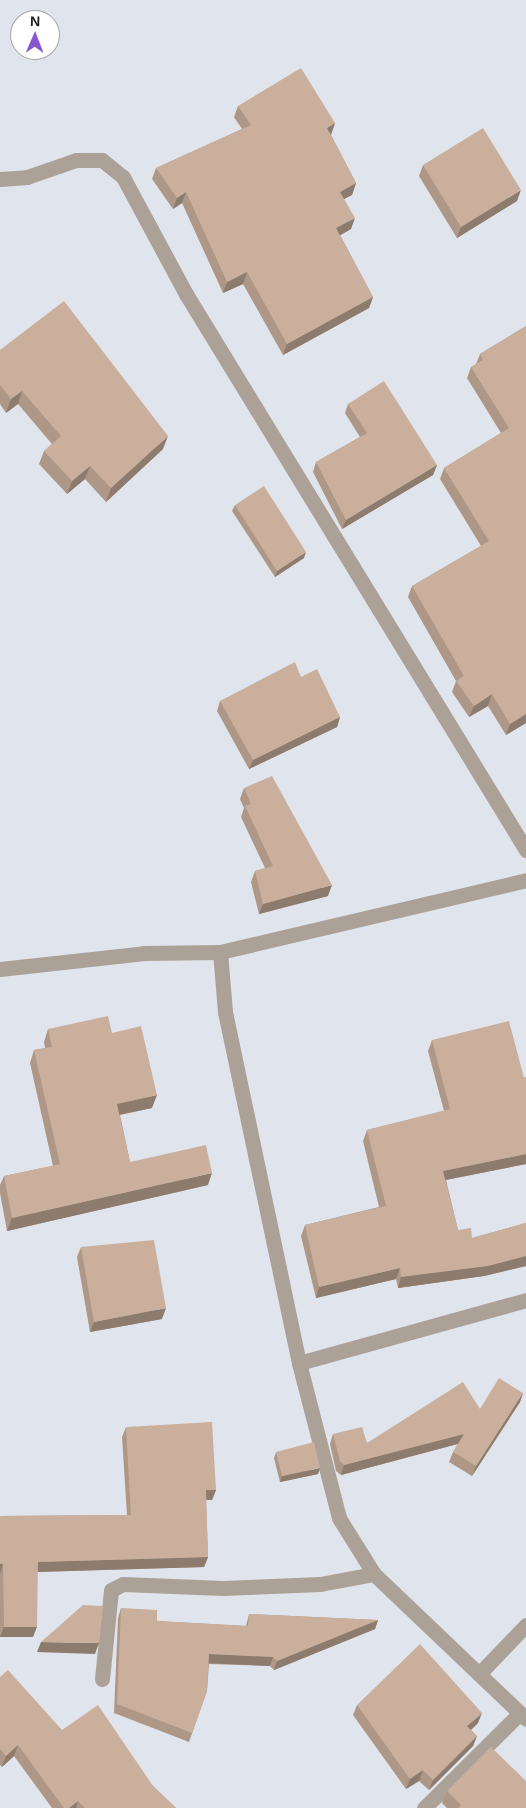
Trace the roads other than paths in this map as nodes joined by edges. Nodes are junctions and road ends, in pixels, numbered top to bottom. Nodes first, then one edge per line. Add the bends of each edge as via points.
1 (0, 179) edge
2 (526, 850) edge
3 (526, 880) edge
4 (220, 952) junction
5 (0, 969) edge
6 (526, 1300) edge
7 (299, 1363) junction
8 (374, 1574) junction
9 (526, 1624) edge
10 (479, 1674) junction
11 (102, 1679) dead end
12 (523, 1716) edge
13 (424, 1808) edge

1 - 2 street via 27,177 76,160 102,160 123,177 186,294
3 - 4 street
4 - 5 street via 144,953
4 - 7 street via 226,1012
6 - 7 street
7 - 8 street via 340,1518
8 - 10 street
8 - 11 street via 320,1584 222,1588 123,1584 111,1590
9 - 10 street
10 - 12 street
12 - 13 street

